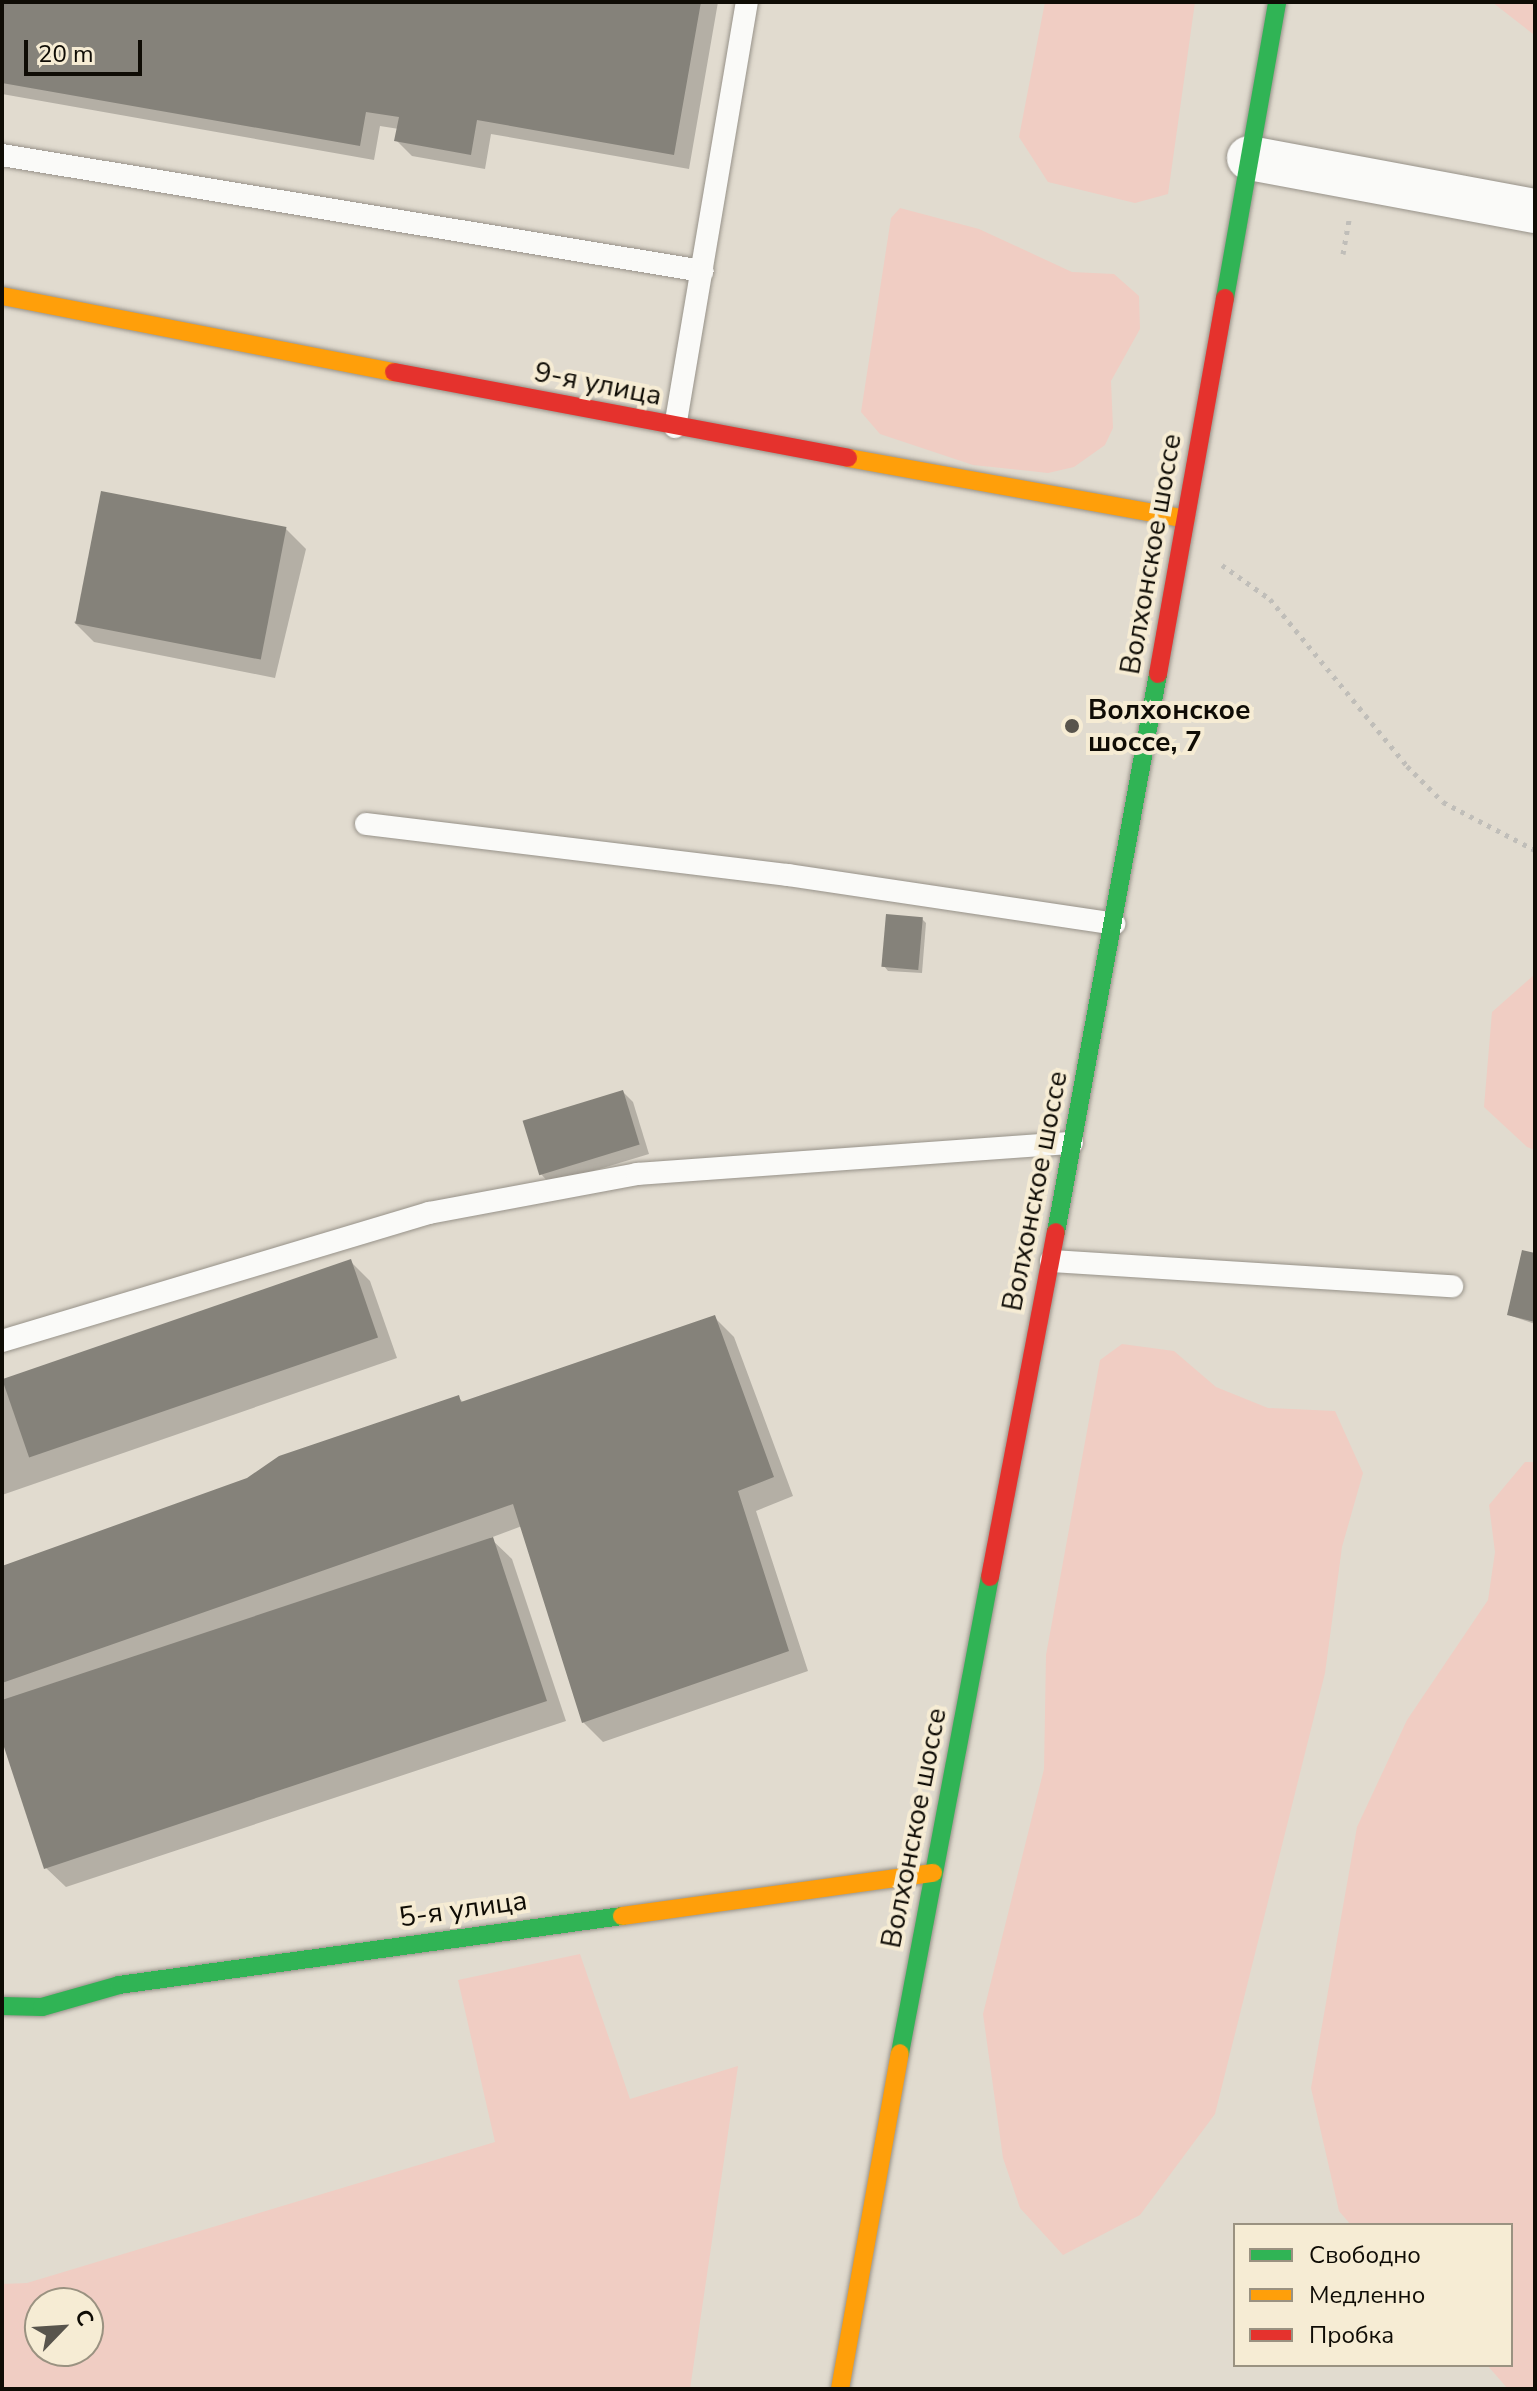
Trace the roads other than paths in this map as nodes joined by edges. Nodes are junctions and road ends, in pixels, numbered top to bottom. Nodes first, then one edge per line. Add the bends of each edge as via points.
1 (747, 2) edge
2 (1277, 2) edge
3 (2, 155) edge
4 (1249, 158) junction
5 (1535, 211) edge
6 (702, 271) junction
7 (2, 296) edge
8 (675, 427) junction
9 (1186, 519) junction
10 (366, 824) dead end
11 (1114, 924) junction
12 (1072, 1143) junction
13 (1051, 1261) junction
14 (1452, 1286) dead end
15 (2, 1341) edge
16 (933, 1873) junction
17 (2, 2006) edge
18 (840, 2389) edge

1 - 6 lane
2 - 4 main road, Волхонское шоссе
3 - 6 lane
4 - 5 street
4 - 9 main road, Волхонское шоссе
6 - 8 lane
7 - 8 main road, 9-я улица
8 - 9 main road, 9-я улица
9 - 11 main road, Волхонское шоссе
10 - 11 lane via 788,875
11 - 12 main road, Волхонское шоссе
12 - 13 main road, Волхонское шоссе
12 - 15 lane via 637,1174 429,1213
13 - 14 lane
13 - 16 main road, Волхонское шоссе
16 - 17 main road, 5-я улица via 119,1985 42,2007
16 - 18 main road, Волхонское шоссе

